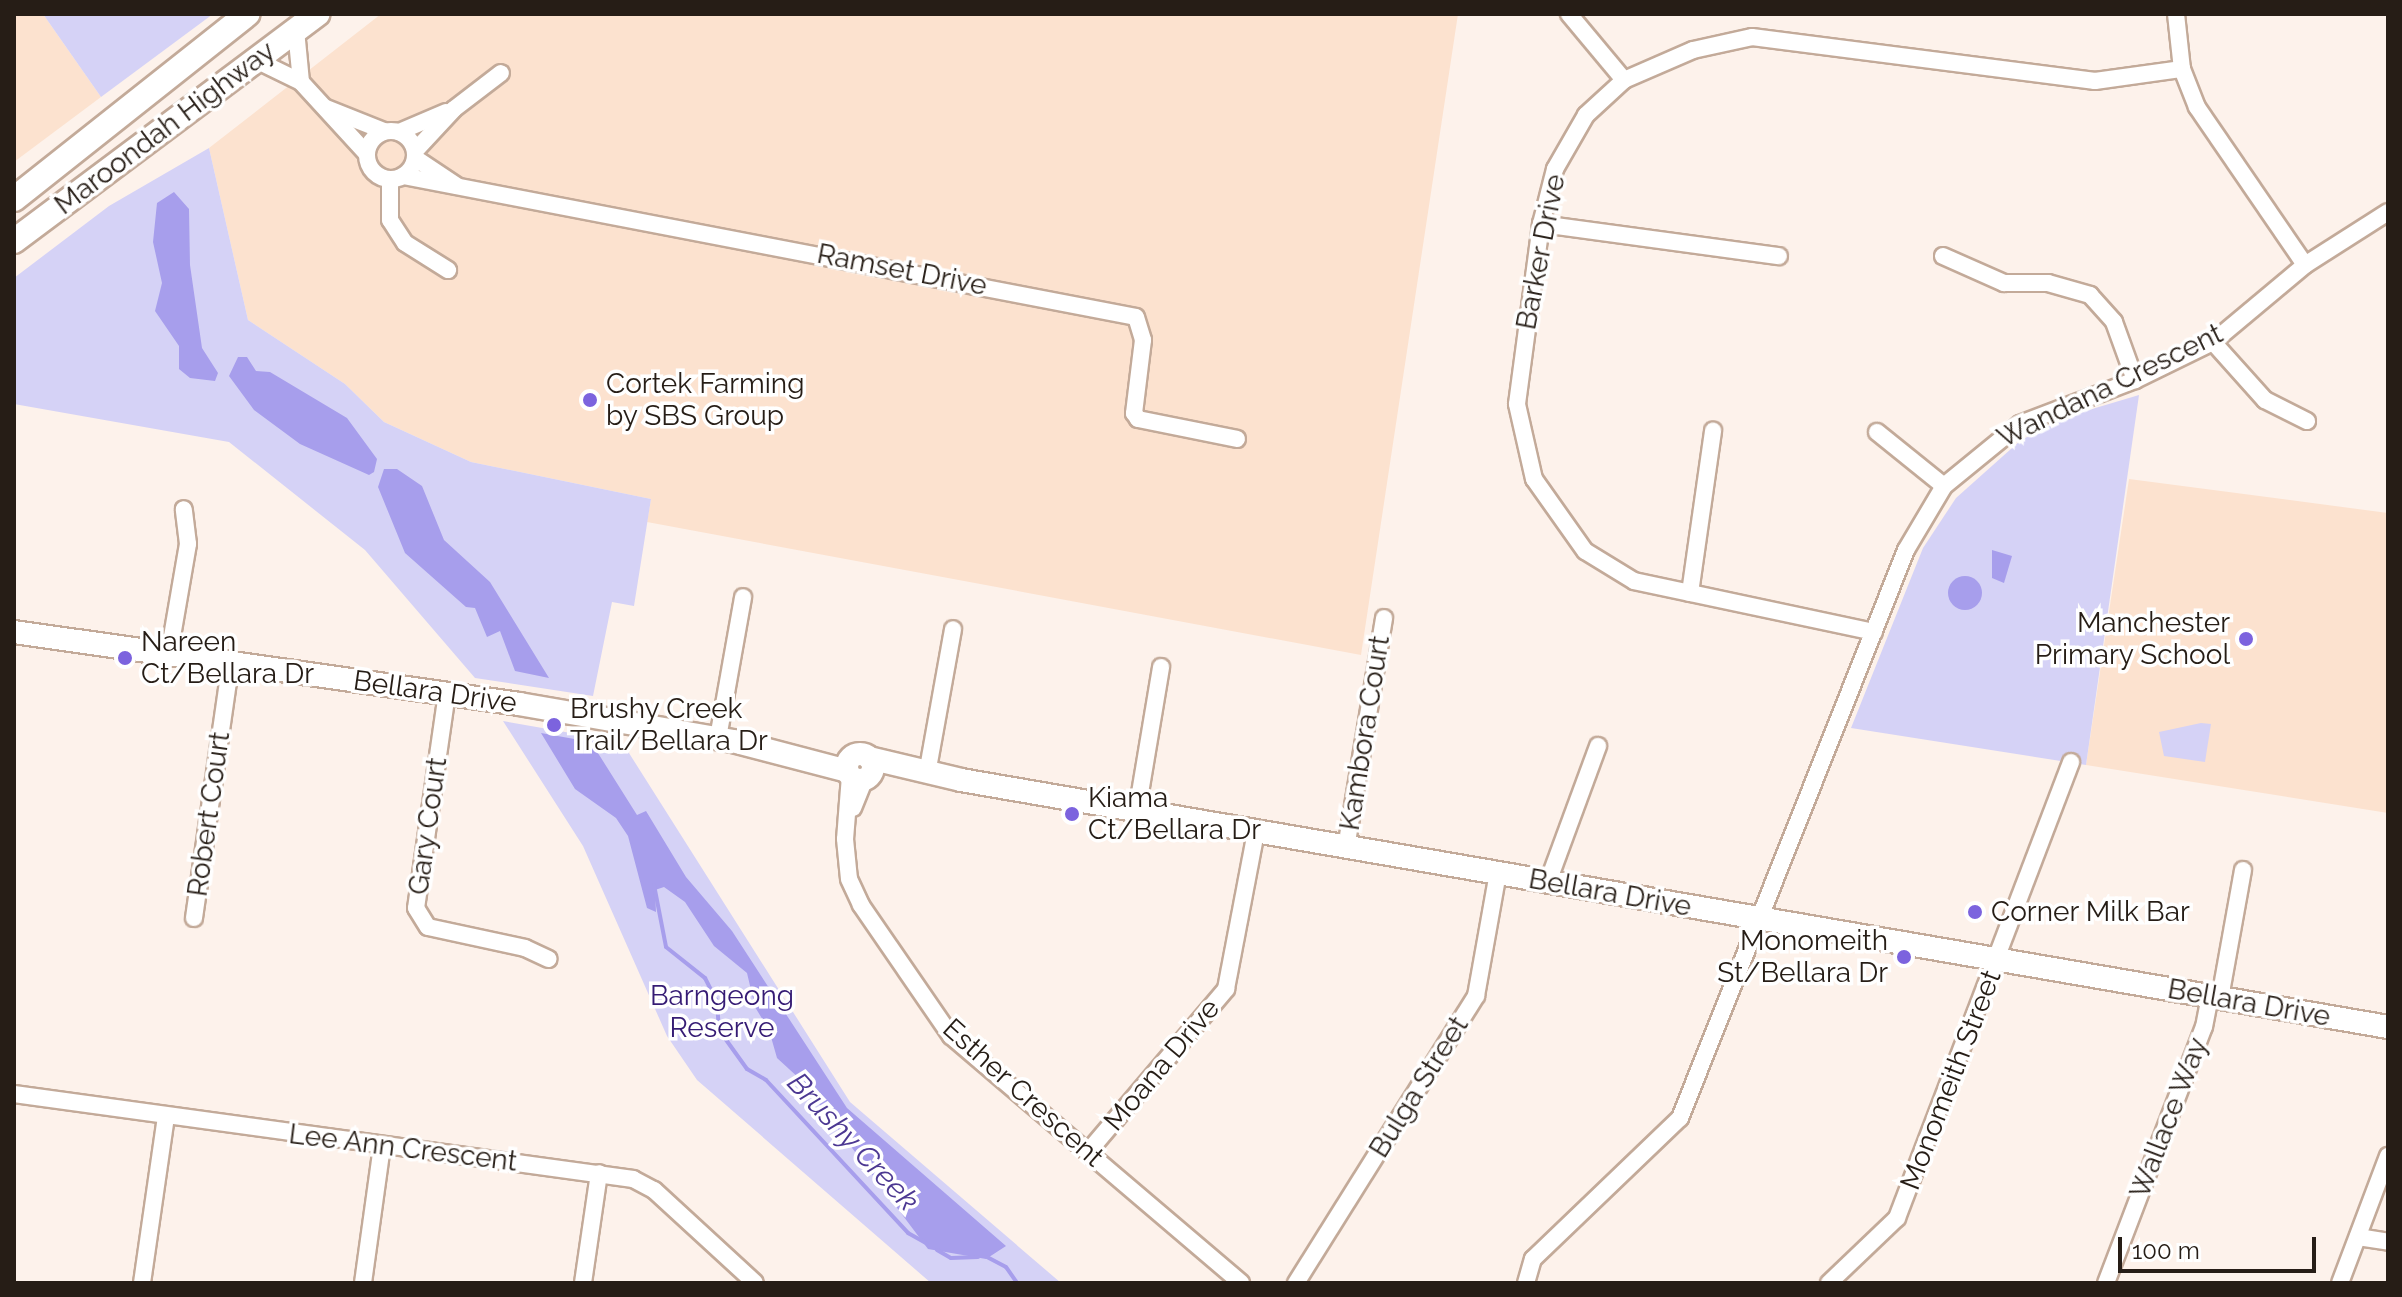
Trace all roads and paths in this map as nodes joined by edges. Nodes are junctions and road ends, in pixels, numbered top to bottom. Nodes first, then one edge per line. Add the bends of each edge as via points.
1 (247, 14) edge
2 (317, 14) edge
3 (1569, 14) edge
4 (2176, 14) edge
5 (296, 30) junction
6 (258, 61) junction
7 (2182, 69) junction
8 (501, 73) dead end
9 (1624, 80) junction
10 (301, 82) junction
11 (321, 106) junction
12 (454, 109) junction
13 (392, 132) junction
14 (366, 153) junction
15 (415, 155) junction
16 (397, 177) junction
17 (462, 190) junction
18 (14, 199) edge
19 (2388, 212) edge
20 (1541, 224) junction
21 (14, 241) edge
22 (1779, 256) dead end
23 (1943, 256) dead end
24 (2305, 265) junction
25 (448, 270) dead end
26 (2213, 342) junction
27 (2135, 380) junction
28 (2307, 421) dead end
29 (1713, 431) dead end
30 (1877, 432) dead end
31 (1237, 439) dead end
32 (1944, 486) junction
33 (184, 509) dead end
34 (1690, 593) junction
35 (743, 597) dead end
36 (1384, 618) dead end
37 (953, 629) dead end
38 (14, 632) edge
39 (1874, 632) junction
40 (169, 654) junction
41 (231, 662) junction
42 (1161, 667) dead end
43 (447, 693) junction
44 (718, 738) junction
45 (1598, 746) dead end
46 (2071, 762) dead end
47 (858, 769) junction
48 (927, 774) junction
49 (1137, 811) junction
50 (1256, 832) junction
51 (1346, 848) junction
52 (2243, 870) dead end
53 (1498, 873) junction
54 (1548, 882) junction
55 (194, 918) dead end
56 (1759, 918) junction
57 (549, 959) dead end
58 (1998, 960) junction
59 (2215, 997) junction
60 (2388, 1027) edge
61 (14, 1094) edge
62 (166, 1116) junction
63 (382, 1146) junction
64 (1088, 1152) junction
65 (2388, 1156) edge
66 (599, 1173) junction
67 (2358, 1237) junction
68 (2388, 1242) edge
69 (142, 1283) edge
70 (363, 1283) edge
71 (583, 1283) edge
72 (755, 1283) edge
73 (1241, 1283) edge
74 (1296, 1283) edge
75 (1526, 1283) edge
76 (1829, 1283) edge
77 (2106, 1283) edge
78 (2340, 1283) edge

1 - 18 highway, Maroondah Highway
2 - 5 highway, Maroondah Highway
3 - 9 street
4 - 7 street
5 - 6 highway, Maroondah Highway
5 - 10 street
6 - 10 street
6 - 21 highway, Maroondah Highway
7 - 9 street, Barker Drive via 2095,81 1752,37 1693,50
7 - 24 street via 2212,132
8 - 12 street
9 - 20 street, Barker Drive via 1586,115 1555,169
10 - 11 street
11 - 13 street
11 - 14 street
12 - 13 street
12 - 15 street
13 - 14 street via 372,139
13 - 15 street
14 - 16 street via 375,174
15 - 16 street
15 - 17 street, Ramset Drive
16 - 17 street, Ramset Drive
16 - 25 street via 386,202 390,220 405,243
17 - 31 street, Ramset Drive via 1127,314 1141,322 1143,340 1134,413 1138,419
19 - 24 street, Wandana Crescent
20 - 22 street
20 - 34 street, Barker Drive via 1517,404 1534,479 1585,551 1634,581
23 - 27 street via 2004,283 2048,283 2090,295 2114,322
24 - 26 street, Wandana Crescent
26 - 27 street, Wandana Crescent
26 - 28 street via 2265,400
27 - 32 street, Wandana Crescent via 2020,424
29 - 34 street
30 - 32 street
32 - 39 street, Wandana Crescent via 1906,550
33 - 40 street via 188,544
34 - 39 street, Barker Drive
35 - 44 street
36 - 51 street, Kambora Court
37 - 48 street
38 - 40 main road, Bellara Drive
39 - 56 street, Wandana Crescent
40 - 41 main road, Bellara Drive
41 - 43 main road, Bellara Drive
41 - 55 street, Robert Court
42 - 49 street
43 - 44 main road, Bellara Drive
43 - 57 street, Gary Court via 416,908 428,927 511,944
44 - 47 main road, Bellara Drive
45 - 54 street
46 - 58 street, Monomeith Street
47 - 48 main road, Bellara Drive
47 - 64 street, Esther Crescent via 847,820 846,863 855,892 951,1036
48 - 49 main road, Bellara Drive
49 - 50 main road, Bellara Drive
50 - 51 main road, Bellara Drive
50 - 64 street, Moana Drive via 1226,989
51 - 53 main road, Bellara Drive
52 - 59 street, Wallace Way
53 - 54 main road, Bellara Drive
53 - 74 street, Bulga Street via 1476,996
54 - 56 main road, Bellara Drive
56 - 58 main road, Bellara Drive
56 - 75 street, Wandana Crescent via 1680,1118 1533,1259
58 - 59 main road, Bellara Drive
58 - 76 street, Monomeith Street via 1897,1218
59 - 60 main road, Bellara Drive
59 - 77 street, Wallace Way
61 - 62 street, Lee Ann Crescent
62 - 63 street, Lee Ann Crescent
62 - 69 street
63 - 66 street, Lee Ann Crescent
63 - 70 street
64 - 73 street, Esther Crescent
65 - 67 street
66 - 71 street
66 - 72 street, Lee Ann Crescent via 654,1190
67 - 68 street
67 - 78 street

